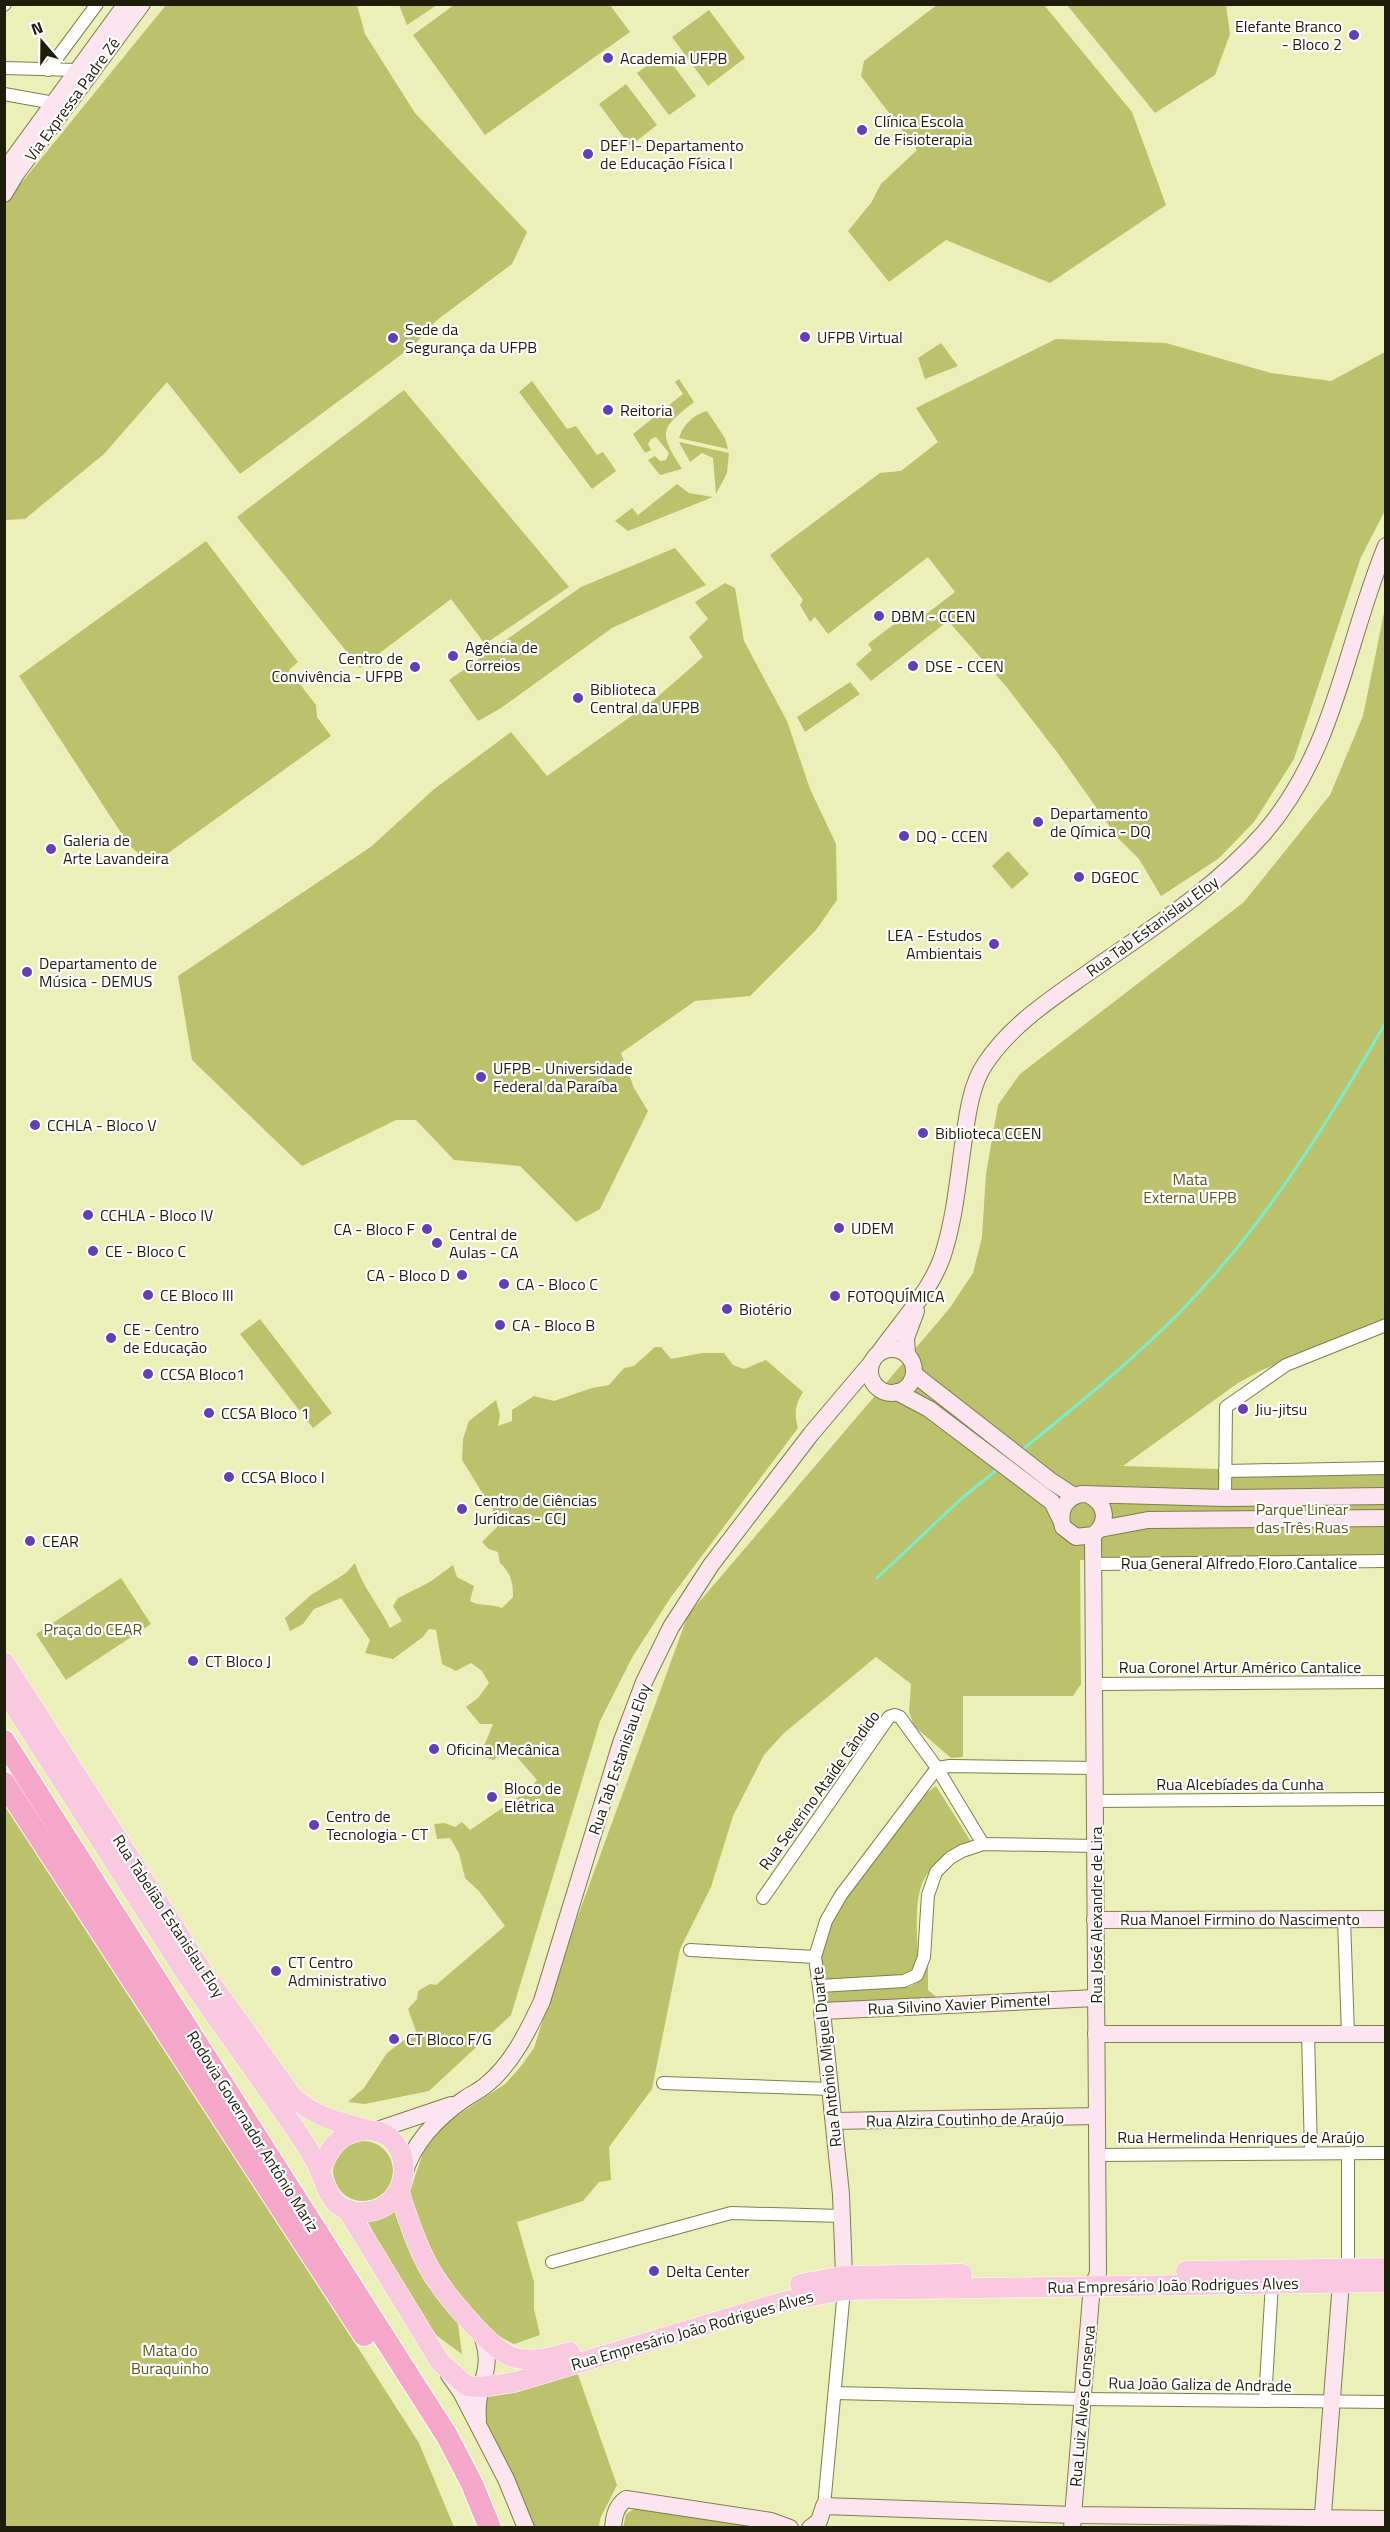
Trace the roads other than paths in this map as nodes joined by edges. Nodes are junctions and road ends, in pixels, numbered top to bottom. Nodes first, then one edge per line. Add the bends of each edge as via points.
1 (97, 4) edge
2 (126, 4) edge
3 (142, 4) edge
4 (4, 68) edge
5 (48, 70) junction
6 (77, 70) junction
7 (4, 94) edge
8 (54, 103) junction
9 (4, 171) edge
10 (4, 194) edge
11 (1386, 546) edge
12 (922, 1295) junction
13 (1386, 1325) edge
14 (907, 1354) junction
15 (876, 1357) junction
16 (914, 1374) junction
17 (874, 1384) junction
18 (897, 1392) junction
19 (836, 1403) junction
20 (1386, 1468) edge
21 (1225, 1471) junction
22 (1047, 1488) junction
23 (1081, 1495) junction
24 (1332, 1496) junction
25 (1386, 1496) edge
26 (1225, 1498) junction
27 (1386, 1518) edge
28 (1332, 1520) junction
29 (1068, 1530) junction
30 (1097, 1532) junction
31 (1092, 1561) junction
32 (1386, 1561) edge
33 (4, 1662) edge
34 (1386, 1682) edge
35 (1095, 1684) junction
36 (4, 1689) edge
37 (4, 1741) edge
38 (937, 1767) junction
39 (1095, 1768) junction
40 (4, 1783) edge
41 (1386, 1799) edge
42 (1095, 1801) junction
43 (983, 1844) junction
44 (1095, 1846) junction
45 (763, 1898) dead end
46 (1344, 1919) junction
47 (1386, 1919) edge
48 (1095, 1920) junction
49 (690, 1950) dead end
50 (815, 1958) junction
51 (819, 1986) junction
52 (1096, 1998) junction
53 (822, 2011) junction
54 (1096, 2034) junction
55 (1308, 2034) junction
56 (1348, 2034) junction
57 (1386, 2034) edge
58 (663, 2083) dead end
59 (830, 2089) junction
60 (461, 2102) junction
61 (1097, 2116) junction
62 (834, 2121) junction
63 (372, 2130) junction
64 (1311, 2152) junction
65 (1348, 2152) junction
66 (1386, 2153) edge
67 (1097, 2155) junction
68 (320, 2171) junction
69 (401, 2184) junction
70 (348, 2211) junction
71 (842, 2216) junction
72 (552, 2262) dead end
73 (1386, 2268) edge
74 (1345, 2275) junction
75 (1095, 2279) junction
76 (1386, 2282) edge
77 (844, 2283) junction
78 (1272, 2283) junction
79 (481, 2334) junction
80 (440, 2362) junction
81 (482, 2387) junction
82 (835, 2393) junction
83 (1082, 2399) junction
84 (1265, 2401) junction
85 (1334, 2402) junction
86 (1386, 2402) edge
87 (478, 2424) junction
88 (824, 2506) junction
89 (1386, 2519) edge
90 (1073, 2521) edge
91 (1322, 2523) edge
92 (813, 2526) edge
93 (474, 2528) edge
94 (490, 2528) edge
95 (526, 2528) edge
96 (613, 2528) edge
97 (790, 2528) edge

1 - 5 street
2 - 6 street, Via Expressa Padre Zé
3 - 10 street, Via Expressa Padre Zé
4 - 5 street
5 - 6 street
6 - 8 street, Via Expressa Padre Zé
7 - 8 street
8 - 9 street, Via Expressa Padre Zé
11 - 12 street, Rua Tab Estanislau Eloy via 1317,752 1264,832 1226,871 1177,910 1022,1020 983,1065 968,1113 945,1251
12 - 14 street, Rua Tab Estanislau Eloy via 906,1338
12 - 15 street, Rua Tab Estanislau Eloy
13 - 21 street via 1286,1365 1227,1407
14 - 15 street via 896,1349
14 - 16 street
15 - 17 street via 870,1373
15 - 19 street, Rua Tab Estanislau Eloy
16 - 18 street via 908,1386
16 - 22 street
17 - 18 street
17 - 19 street, Rua Tab Estanislau Eloy via 859,1388
18 - 22 street
19 - 60 street, Rua Tab Estanislau Eloy via 711,1565 671,1627 644,1682 621,1743 542,2001 507,2061 486,2085
20 - 21 street
21 - 26 street
22 - 23 street
22 - 29 street
23 - 26 street
23 - 29 street via 1063,1506
23 - 30 street via 1100,1503 1104,1509
24 - 25 street
24 - 26 street
24 - 28 street
27 - 28 street
28 - 30 street via 1148,1520
29 - 30 street
29 - 31 street
30 - 31 street, Rua José Alexandre de Lira
31 - 32 street, Rua General Alfredo Floro Cantalice
31 - 35 street, Rua José Alexandre de Lira
33 - 63 main road, Rua Tabelião Estanislau Eloy via 201,1969 292,2096 306,2109 329,2120
34 - 35 street, Rua Coronel Artur Américo Cantalice
35 - 39 street, Rua José Alexandre de Lira
36 - 68 main road, Rua Tabelião Estanislau Eloy via 188,1977 279,2104
37 - 94 highway, Rodovia Governador Antônio Mariz via 447,2436
38 - 39 street
38 - 43 street, Rua Severino Ataíde Cândido
38 - 45 street, Rua Severino Ataíde Cândido via 900,1717 889,1717
38 - 50 street, Rua Antônio Miguel Duarte via 841,1895 826,1921
39 - 42 street, Rua José Alexandre de Lira
40 - 93 highway, Rodovia Governador Antônio Mariz via 398,2386 452,2477
41 - 42 street, Rua Alcebíades da Cunha
42 - 44 street, Rua José Alexandre de Lira
43 - 44 street
43 - 51 street via 956,1854 936,1872 928,1895 924,1957 917,1975 904,1981
44 - 48 street, Rua José Alexandre de Lira
46 - 47 street, Rua Manoel Firmino do Nascimento
46 - 48 street, Rua Manoel Firmino do Nascimento
46 - 56 street
48 - 52 street, Rua José Alexandre de Lira
49 - 50 street
50 - 51 street, Rua Antônio Miguel Duarte
51 - 53 street, Rua Antônio Miguel Duarte
52 - 53 street, Rua Silvino Xavier Pimentel
52 - 54 street, Rua José Alexandre de Lira
53 - 59 street, Rua Antônio Miguel Duarte
54 - 55 street
54 - 61 street, Rua José Alexandre de Lira
55 - 56 street
55 - 64 street
56 - 57 street
58 - 59 street
59 - 62 street, Rua Antônio Miguel Duarte
60 - 63 street, Rua Tab Estanislau Eloy
60 - 69 street, Rua Tab Estanislau Eloy via 415,2148
61 - 62 street, Rua Alzira Coutinho de Araújo
61 - 67 street, Rua José Alexandre de Lira
62 - 71 street, Rua Antônio Miguel Duarte
63 - 68 main road via 348,2134 337,2141
63 - 69 main road via 387,2136 401,2152
64 - 65 street, Rua Hermelinda Henriques de Araújo
64 - 67 street, Rua Hermelinda Henriques de Araújo
65 - 66 street, Rua Hermelinda Henriques de Araújo
65 - 74 street
67 - 75 street, Rua José Alexandre de Lira
68 - 70 main road via 336,2203
69 - 70 main road via 382,2207 370,2212
69 - 79 main road, Rua Empresário João Rodrigues Alves via 418,2245 432,2274
70 - 80 main road
71 - 72 street via 732,2213
71 - 77 street, Rua Antônio Miguel Duarte
73 - 74 main road, Rua Empresário João Rodrigues Alves
74 - 75 main road, Rua Empresário João Rodrigues Alves
74 - 76 main road, Rua Empresário João Rodrigues Alves
74 - 78 main road, Rua Empresário João Rodrigues Alves
74 - 85 street
75 - 77 main road, Rua Empresário João Rodrigues Alves
75 - 78 main road, Rua Empresário João Rodrigues Alves
75 - 83 street, Rua Luiz Alves Conserva
77 - 79 main road, Rua Empresário João Rodrigues Alves via 791,2286 535,2360 516,2358
77 - 81 main road, Rua Empresário João Rodrigues Alves via 515,2382
77 - 82 street, Rua Antônio Miguel Duarte
78 - 84 street
79 - 81 street via 489,2365
80 - 81 main road via 467,2386
80 - 87 street
81 - 87 street
82 - 83 street, Rua João Galiza de Andrade
82 - 88 street, Rua Antônio Miguel Duarte
83 - 84 street, Rua João Galiza de Andrade
83 - 90 street, Rua Luiz Alves Conserva
84 - 85 street, Rua João Galiza de Andrade
85 - 86 street, Rua João Galiza de Andrade
85 - 91 street
87 - 95 street
88 - 90 street
88 - 92 street, Rua Antônio Miguel Duarte
89 - 91 street
90 - 91 street
96 - 97 street via 616,2510 626,2499 771,2521

